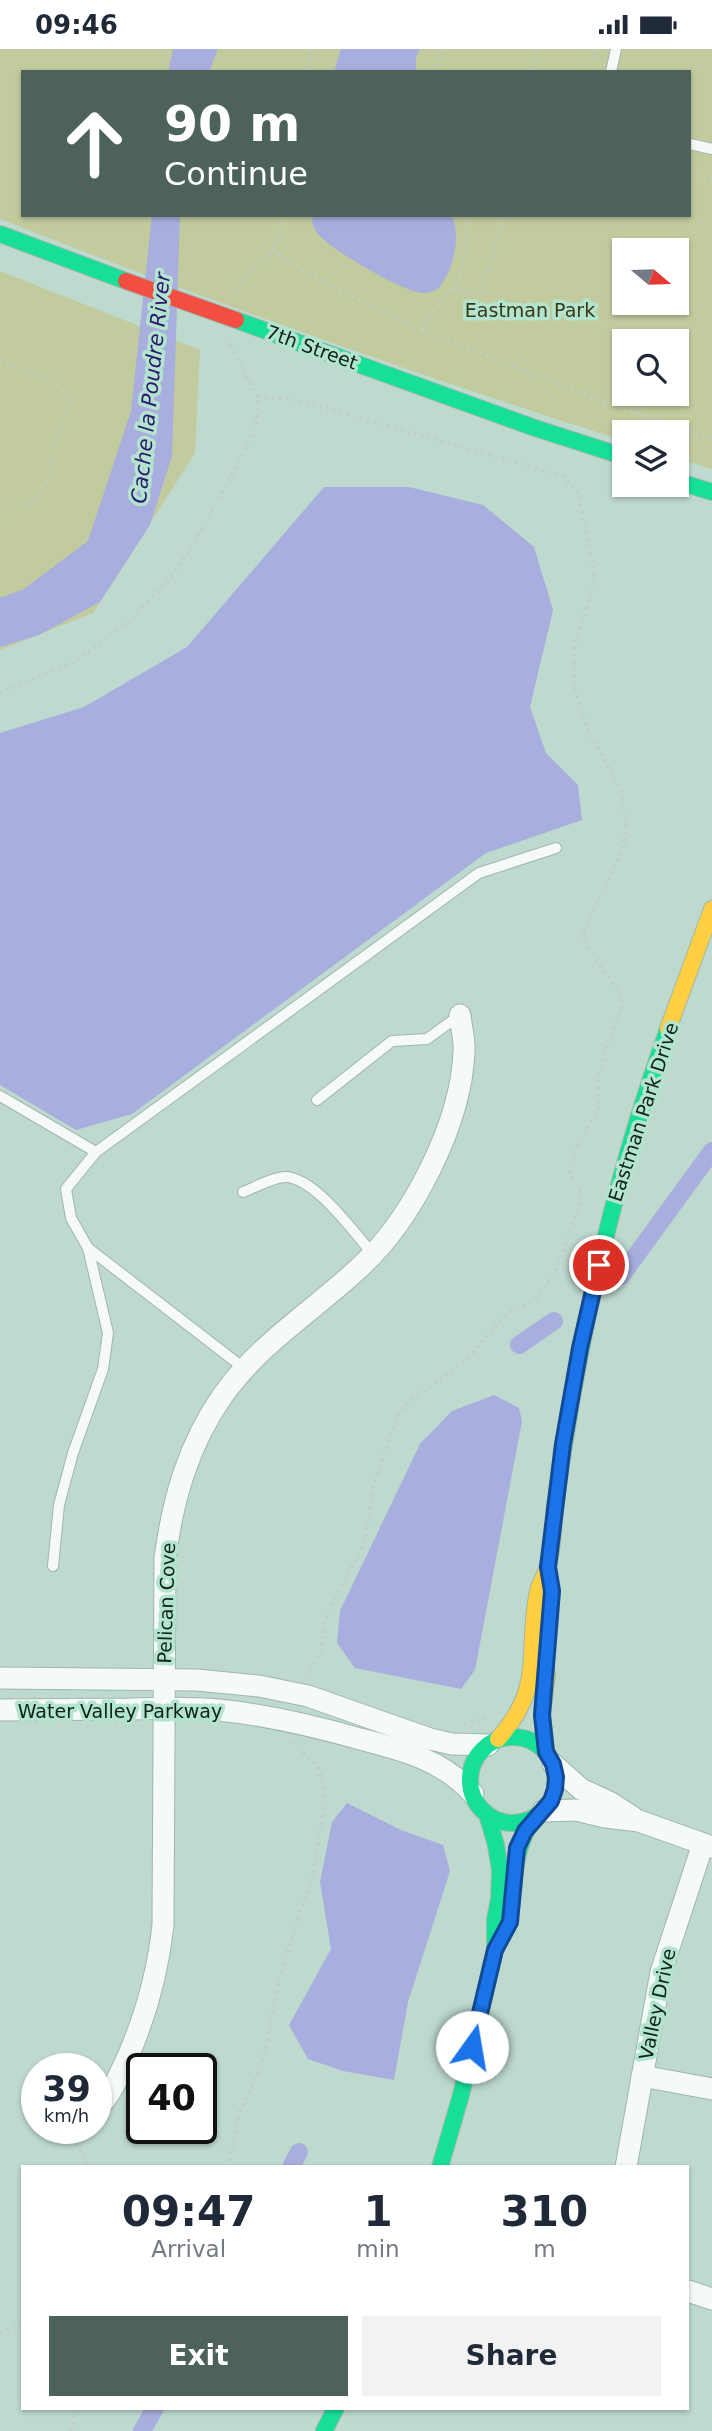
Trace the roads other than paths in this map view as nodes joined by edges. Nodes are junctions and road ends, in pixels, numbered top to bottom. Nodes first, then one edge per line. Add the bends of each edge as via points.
1 (616, 49) edge
2 (611, 70) edge
3 (691, 144) edge
4 (712, 149) edge
5 (0, 234) edge
6 (612, 453) edge
7 (689, 470) edge
8 (712, 476) edge
9 (689, 485) edge
10 (712, 492) edge
11 (555, 848) dead end
12 (712, 909) edge
13 (460, 1015) joint
14 (0, 1096) edge
15 (317, 1100) dead end
16 (96, 1152) junction
17 (243, 1192) dead end
18 (88, 1248) junction
19 (373, 1254) junction
20 (245, 1369) junction
21 (53, 1566) dead end
22 (548, 1567) junction
23 (552, 1605) dead end
24 (548, 1653) dead end
25 (0, 1678) edge
26 (164, 1680) junction
27 (165, 1708) junction
28 (0, 1710) edge
29 (493, 1742) junction
30 (550, 1758) junction
31 (473, 1794) junction
32 (486, 1814) junction
33 (538, 1814) junction
34 (639, 1821) junction
35 (708, 1846) edge
36 (495, 1950) junction
37 (642, 2076) junction
38 (112, 2087) edge
39 (712, 2089) edge
40 (441, 2165) edge
41 (626, 2165) edge
42 (689, 2291) edge
43 (712, 2299) edge
44 (335, 2410) edge
45 (324, 2431) edge

1 - 2 lane
3 - 4 lane
5 - 6 street, 7th Street, bridge
7 - 8 street
9 - 10 street
11 - 16 lane via 479,873
12 - 22 street, Eastman Park Drive via 616,1193 580,1348
13 - 15 lane via 427,1039 392,1041
13 - 19 street, Pelican Cove via 463,1064 443,1138 418,1193
14 - 16 lane
16 - 18 lane via 66,1189 71,1218
17 - 19 lane via 285,1177 301,1180
18 - 20 lane
18 - 21 lane via 108,1332 103,1369 59,1505
19 - 20 street, Pelican Cove
20 - 26 street, Pelican Cove via 199,1435 170,1514
22 - 23 street, Eastman Park Drive
22 - 29 street, Eastman Park Drive via 538,1588 531,1684 511,1728
24 - 30 street via 542,1715
25 - 26 street, Water Valley Parkway
26 - 27 street, Pelican Cove
26 - 29 street, Water Valley Parkway via 226,1682 301,1695 430,1739 470,1746
27 - 28 street, Water Valley Parkway
27 - 31 street, Water Valley Parkway via 217,1710 295,1722 423,1758 444,1768
27 - 38 street, Pelican Cove via 159,1958 134,2042
29 - 30 street via 524,1738
29 - 31 street via 474,1762
30 - 33 street via 555,1789
30 - 34 street via 581,1789
31 - 32 street
32 - 33 street via 511,1823
32 - 36 street via 500,1870
33 - 34 street via 576,1810
33 - 36 street via 517,1848 510,1922
34 - 35 street
35 - 37 street, Valley Drive via 664,1961
36 - 40 street
37 - 39 street
37 - 41 street, Valley Drive
42 - 43 street
44 - 45 street

